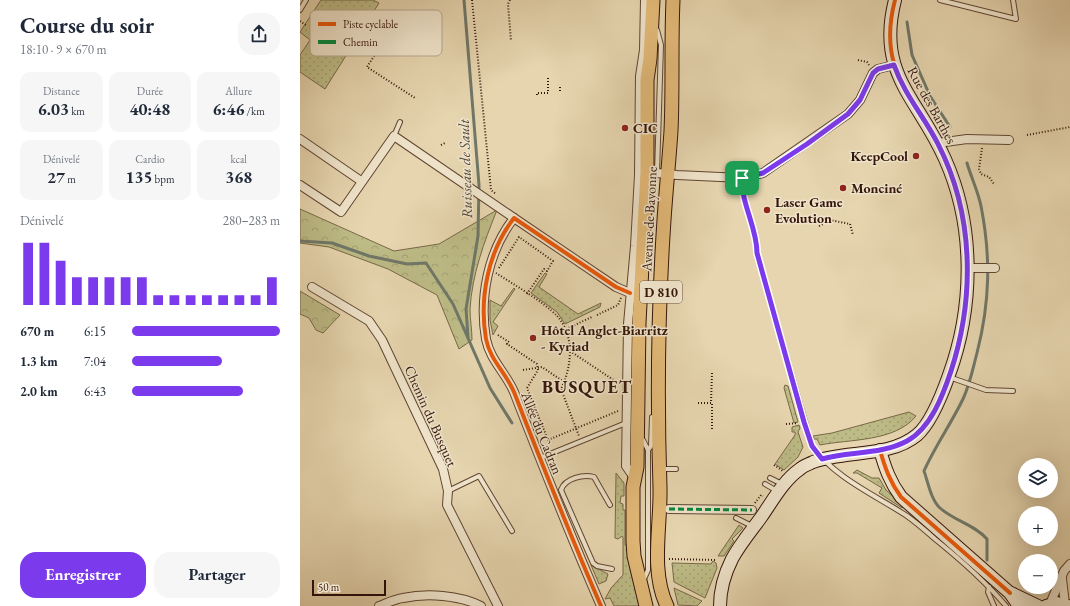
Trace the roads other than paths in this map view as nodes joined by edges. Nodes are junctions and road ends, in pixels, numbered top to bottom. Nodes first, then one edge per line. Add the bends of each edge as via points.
1 (306, 0) edge
2 (645, 0) edge
3 (653, 0) edge
4 (658, 0) edge
5 (668, 0) edge
6 (895, 0) edge
7 (940, 0) edge
8 (1013, 0) edge
9 (670, 4) edge
10 (300, 10) edge
11 (666, 39) dead end
12 (661, 45) junction
13 (894, 65) junction
14 (400, 122) dead end
15 (394, 136) junction
16 (300, 139) edge
17 (1009, 140) dead end
18 (938, 143) junction
19 (658, 176) junction
20 (742, 178) junction
21 (361, 181) junction
22 (300, 185) edge
23 (650, 212) dead end
24 (514, 218) junction
25 (968, 268) junction
26 (995, 268) dead end
27 (312, 287) dead end
28 (630, 293) junction
29 (644, 346) dead end
30 (949, 377) junction
31 (1013, 391) dead end
32 (653, 392) dead end
33 (652, 408) dead end
34 (627, 423) junction
35 (648, 450) junction
36 (880, 450) junction
37 (540, 459) junction
38 (822, 459) junction
39 (658, 469) junction
40 (676, 469) dead end
41 (770, 478) dead end
42 (635, 479) junction
43 (765, 484) dead end
44 (782, 489) junction
45 (448, 491) junction
46 (610, 505) dead end
47 (669, 509) dead end
48 (752, 510) dead end
49 (736, 518) dead end
50 (754, 527) junction
51 (512, 531) dead end
52 (1070, 564) edge
53 (612, 569) dead end
54 (648, 570) junction
55 (1062, 578) junction
56 (642, 585) junction
57 (660, 585) junction
58 (989, 587) junction
59 (1010, 593) junction
60 (720, 601) edge
61 (1045, 605) edge
62 (1066, 605) edge
63 (379, 606) edge
64 (481, 606) edge
65 (498, 606) edge
66 (601, 606) edge
67 (646, 606) edge
68 (667, 606) edge
69 (711, 606) edge
70 (994, 606) edge
71 (1006, 606) edge
72 (1019, 606) edge

1 - 10 lane
2 - 28 street, Avenue de Bayonne via 644,50 640,76 636,238
3 - 19 main road, Avenue de Bayonne / D 810 via 647,80
4 - 12 lane via 657,26
5 - 9 lane
6 - 13 street, Rue des Barthes via 890,38
7 - 8 lane via 1016,19
9 - 19 main road, Avenue de Bayonne / D 810 via 671,132
11 - 12 lane
12 - 19 lane
13 - 18 street, Rue des Barthes via 905,92
13 - 20 street via 873,73 860,100 848,114 763,173
14 - 15 lane
15 - 21 street
15 - 24 street
16 - 21 street
17 - 18 street
18 - 25 street, Rue des Barthes via 960,205
19 - 20 street
19 - 23 lane via 652,180
19 - 32 lane
19 - 39 main road, Avenue de Bayonne / D 810
19 - 42 main road, Avenue de Bayonne / D 810 via 639,323
20 - 38 lane via 757,253 804,422 812,446
21 - 22 street via 340,212
24 - 28 street via 616,287
24 - 37 street, Allée du Cadran via 490,265 483,309 487,340 494,362 513,390
25 - 26 street
25 - 30 street, Rue des Barthes via 964,318
27 - 45 street, Chemin du Busquet via 369,321 382,340 443,469
28 - 34 street, Avenue de Bayonne
29 - 35 lane via 643,443
30 - 31 lane via 986,390
30 - 36 street, Rue des Barthes via 919,434 899,445
33 - 35 lane via 651,446
34 - 37 lane
34 - 42 street, Avenue de Bayonne via 626,466
35 - 54 lane
36 - 38 street, Rue des Barthes
36 - 59 street via 886,471 901,497
37 - 66 street, Allée du Cadran
38 - 44 street, Rue des Barthes via 800,469
38 - 58 lane via 846,478 908,517
39 - 40 lane
39 - 57 main road, Avenue de Bayonne / D 810
41 - 44 lane
42 - 56 main road, Avenue de Bayonne / D 810 via 634,549
43 - 44 lane
44 - 50 street, Rue des Barthes
45 - 51 lane via 479,476
45 - 65 street, Chemin du Busquet via 447,505
46 - 53 lane via 594,477 583,476 562,486 561,490 593,563
47 - 48 street
49 - 50 lane
50 - 60 street, Rue des Barthes via 732,559
52 - 55 street
54 - 56 lane
54 - 57 lane
55 - 61 street
55 - 62 street
56 - 67 main road, Avenue de Bayonne / D 810
57 - 68 main road, Avenue de Bayonne / D 810
58 - 70 lane via 988,592
58 - 71 lane
59 - 61 street
59 - 72 street
60 - 69 street
61 - 62 street
63 - 64 street via 402,598 429,596 465,599

